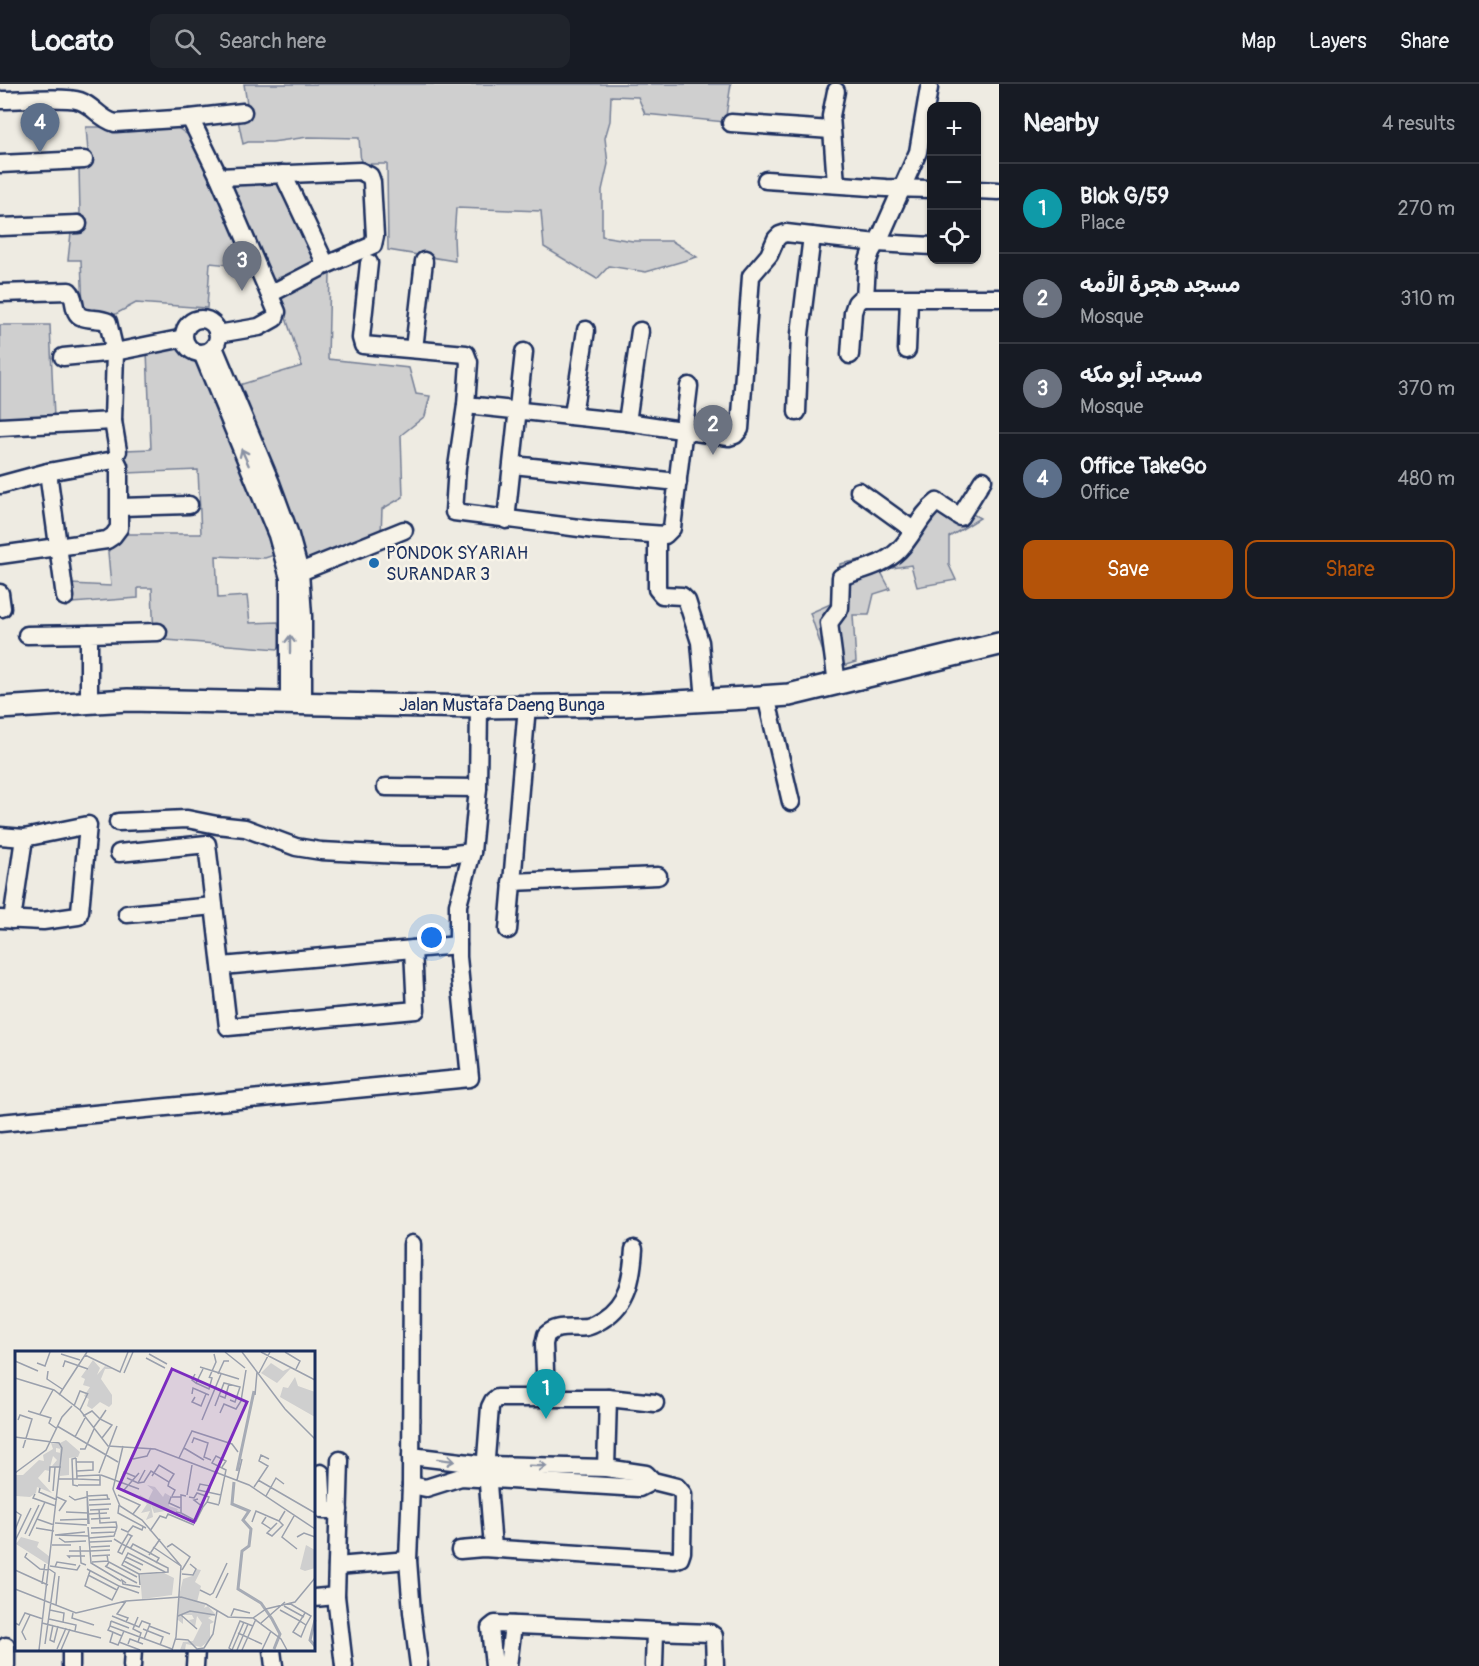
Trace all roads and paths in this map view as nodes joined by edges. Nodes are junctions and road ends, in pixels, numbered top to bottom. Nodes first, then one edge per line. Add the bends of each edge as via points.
1 (929, 88) dead end
2 (836, 91) dead end
3 (0, 100) edge
4 (243, 112) dead end
5 (190, 117) junction
6 (731, 123) dead end
7 (831, 130) junction
8 (84, 160) dead end
9 (0, 164) edge
10 (283, 174) junction
11 (219, 177) junction
12 (766, 180) dead end
13 (836, 184) junction
14 (901, 188) junction
15 (927, 189) edge
16 (981, 190) edge
17 (999, 191) edge
18 (78, 224) dead end
19 (0, 227) edge
20 (812, 236) junction
21 (877, 243) junction
22 (927, 246) edge
23 (424, 261) dead end
24 (369, 263) dead end
25 (326, 265) junction
26 (0, 293) edge
27 (270, 294) junction
28 (865, 298) junction
29 (999, 298) edge
30 (909, 299) junction
31 (586, 330) dead end
32 (640, 331) dead end
33 (184, 338) junction
34 (211, 344) junction
35 (414, 349) junction
36 (907, 350) dead end
37 (115, 352) junction
38 (524, 352) dead end
39 (850, 355) dead end
40 (63, 357) dead end
41 (688, 386) dead end
42 (466, 405) junction
43 (519, 410) junction
44 (797, 412) dead end
45 (573, 415) junction
46 (113, 421) junction
47 (627, 422) junction
48 (0, 427) edge
49 (685, 430) junction
50 (118, 451) dead end
51 (513, 465) junction
52 (48, 472) junction
53 (983, 480) dead end
54 (678, 482) junction
55 (0, 485) edge
56 (859, 491) dead end
57 (189, 505) dead end
58 (120, 507) junction
59 (506, 520) junction
60 (404, 530) dead end
61 (913, 530) junction
62 (657, 536) junction
63 (58, 549) junction
64 (0, 555) edge
65 (300, 572) junction
66 (65, 597) dead end
67 (158, 632) dead end
68 (89, 634) junction
69 (27, 635) dead end
70 (999, 644) edge
71 (296, 670) junction
72 (837, 684) junction
73 (766, 696) junction
74 (705, 700) junction
75 (89, 702) junction
76 (296, 703) junction
77 (527, 706) junction
78 (479, 707) junction
79 (0, 708) edge
80 (387, 787) dead end
81 (478, 788) junction
82 (791, 802) dead end
83 (118, 822) dead end
84 (0, 836) edge
85 (24, 838) junction
86 (472, 852) junction
87 (119, 854) dead end
88 (658, 876) dead end
89 (511, 882) junction
90 (214, 906) junction
91 (127, 914) dead end
92 (6, 920) edge
93 (508, 930) dead end
94 (458, 945) junction
95 (413, 949) junction
96 (222, 966) junction
97 (0, 1123) edge
98 (412, 1244) dead end
99 (634, 1249) dead end
100 (546, 1398) junction
101 (608, 1398) junction
102 (655, 1403) dead end
103 (411, 1456) junction
104 (606, 1468) junction
105 (487, 1471) junction
106 (317, 1473) edge
107 (653, 1481) junction
108 (411, 1485) junction
109 (339, 1510) junction
110 (493, 1548) junction
111 (460, 1550) dead end
112 (408, 1560) junction
113 (337, 1566) junction
114 (336, 1596) junction
115 (315, 1598) edge
116 (513, 1625) junction
117 (655, 1631) junction
118 (8, 1646) edge
119 (70, 1651) edge
120 (133, 1651) edge
121 (196, 1651) edge
122 (272, 1651) edge
123 (6, 1666) edge
124 (71, 1666) edge
125 (132, 1666) edge
126 (195, 1666) edge
127 (274, 1666) edge
128 (344, 1666) edge
129 (419, 1666) edge
130 (494, 1666) edge
131 (508, 1666) edge
132 (654, 1666) edge
133 (715, 1666) edge

1 - 14 street via 918,152
2 - 7 street
3 - 5 street via 77,100 115,123
4 - 5 street
5 - 11 street
6 - 7 street
7 - 13 street
8 - 9 street
10 - 11 street
10 - 25 street
10 - 25 street via 360,171 370,176 375,241 370,247
11 - 27 street
12 - 13 street
13 - 14 street
14 - 15 street
14 - 21 street
16 - 17 street
18 - 19 street
20 - 21 street
20 - 44 street via 800,334
20 - 49 street via 780,235 751,276 738,431 729,437
21 - 22 street
21 - 28 street via 867,264
23 - 35 street
24 - 35 street via 362,342 368,346
25 - 27 street
26 - 37 street via 71,292 80,316 108,322
27 - 34 street via 277,312 274,318 259,327 218,334
28 - 30 street
28 - 39 street via 854,307
29 - 30 street
30 - 36 street
31 - 45 street
32 - 47 street
33 - 34 street via 192,351
33 - 34 street via 188,325 195,320 209,321
33 - 37 street
34 - 65 street via 271,483
71 -> 34 street via 289,578
35 - 42 street via 466,354
37 - 40 street
37 - 46 street
38 - 43 street
41 - 49 street
42 - 43 street
42 - 59 street via 454,512
43 - 45 street
43 - 51 street
45 - 47 street
46 - 48 street
46 - 50 street
47 - 49 street
49 - 54 street
51 - 54 street
51 - 59 street
52 - 55 street
52 - 58 street via 114,460
52 - 63 street
53 - 61 street via 960,517 937,502 927,509
54 - 62 street via 672,528
56 - 61 street
57 - 58 street
58 - 63 street via 119,528 113,536
59 - 62 street
60 - 65 street
61 - 72 street via 900,549 883,563 841,578 840,608 829,623
62 - 74 street via 657,589 687,601 700,642
63 - 64 street
63 - 66 street
65 - 71 street
67 - 68 street
68 - 69 street
68 - 75 street
70 - 72 main road, Jalan Mustafa Daeng Bunga
71 - 76 street
72 - 73 main road, Jalan Mustafa Daeng Bunga
73 - 74 main road, Jalan Mustafa Daeng Bunga
73 - 82 street
74 - 77 main road, Jalan Mustafa Daeng Bunga
75 - 76 main road, Jalan Mustafa Daeng Bunga
75 - 79 main road, Jalan Mustafa Daeng Bunga
76 - 78 main road, Jalan Mustafa Daeng Bunga
77 - 78 main road, Jalan Mustafa Daeng Bunga
77 - 89 street
78 - 81 street
80 - 81 street
81 - 86 street
83 - 86 street via 187,819 245,828 296,848 321,851 400,855
84 - 85 street
85 - 92 street
85 - 92 street via 88,825 80,911 73,918
86 - 94 street via 458,905
87 - 90 street via 207,844
88 - 89 street
89 - 93 street
90 - 91 street
90 - 96 street
94 - 95 street
94 - 97 street via 470,1078
95 - 96 street
95 - 96 street via 416,1010 228,1027
98 - 103 street
99 - 100 street via 630,1282 619,1307 588,1327 555,1328 546,1335
100 - 101 street
100 - 105 street via 493,1401
101 - 102 street
101 - 104 street
103 -> 105 street
103 - 108 street
105 -> 104 street
104 - 107 street via 644,1474
105 - 107 street via 639,1488
105 - 108 street via 426,1488
105 - 110 street
106 - 109 street via 323,1510
106 - 109 street via 340,1466
107 - 110 street via 677,1487 683,1494 680,1558
108 - 112 street
109 - 113 street
110 - 111 street
112 - 113 street
112 - 129 street
113 - 114 street
114 - 115 street
114 - 128 street
116 - 117 street
116 - 130 street via 495,1624 490,1628
116 - 131 street
117 - 132 street
117 - 133 street via 714,1636
118 - 123 street
119 - 124 street
120 - 125 street
121 - 126 street
122 - 127 street

